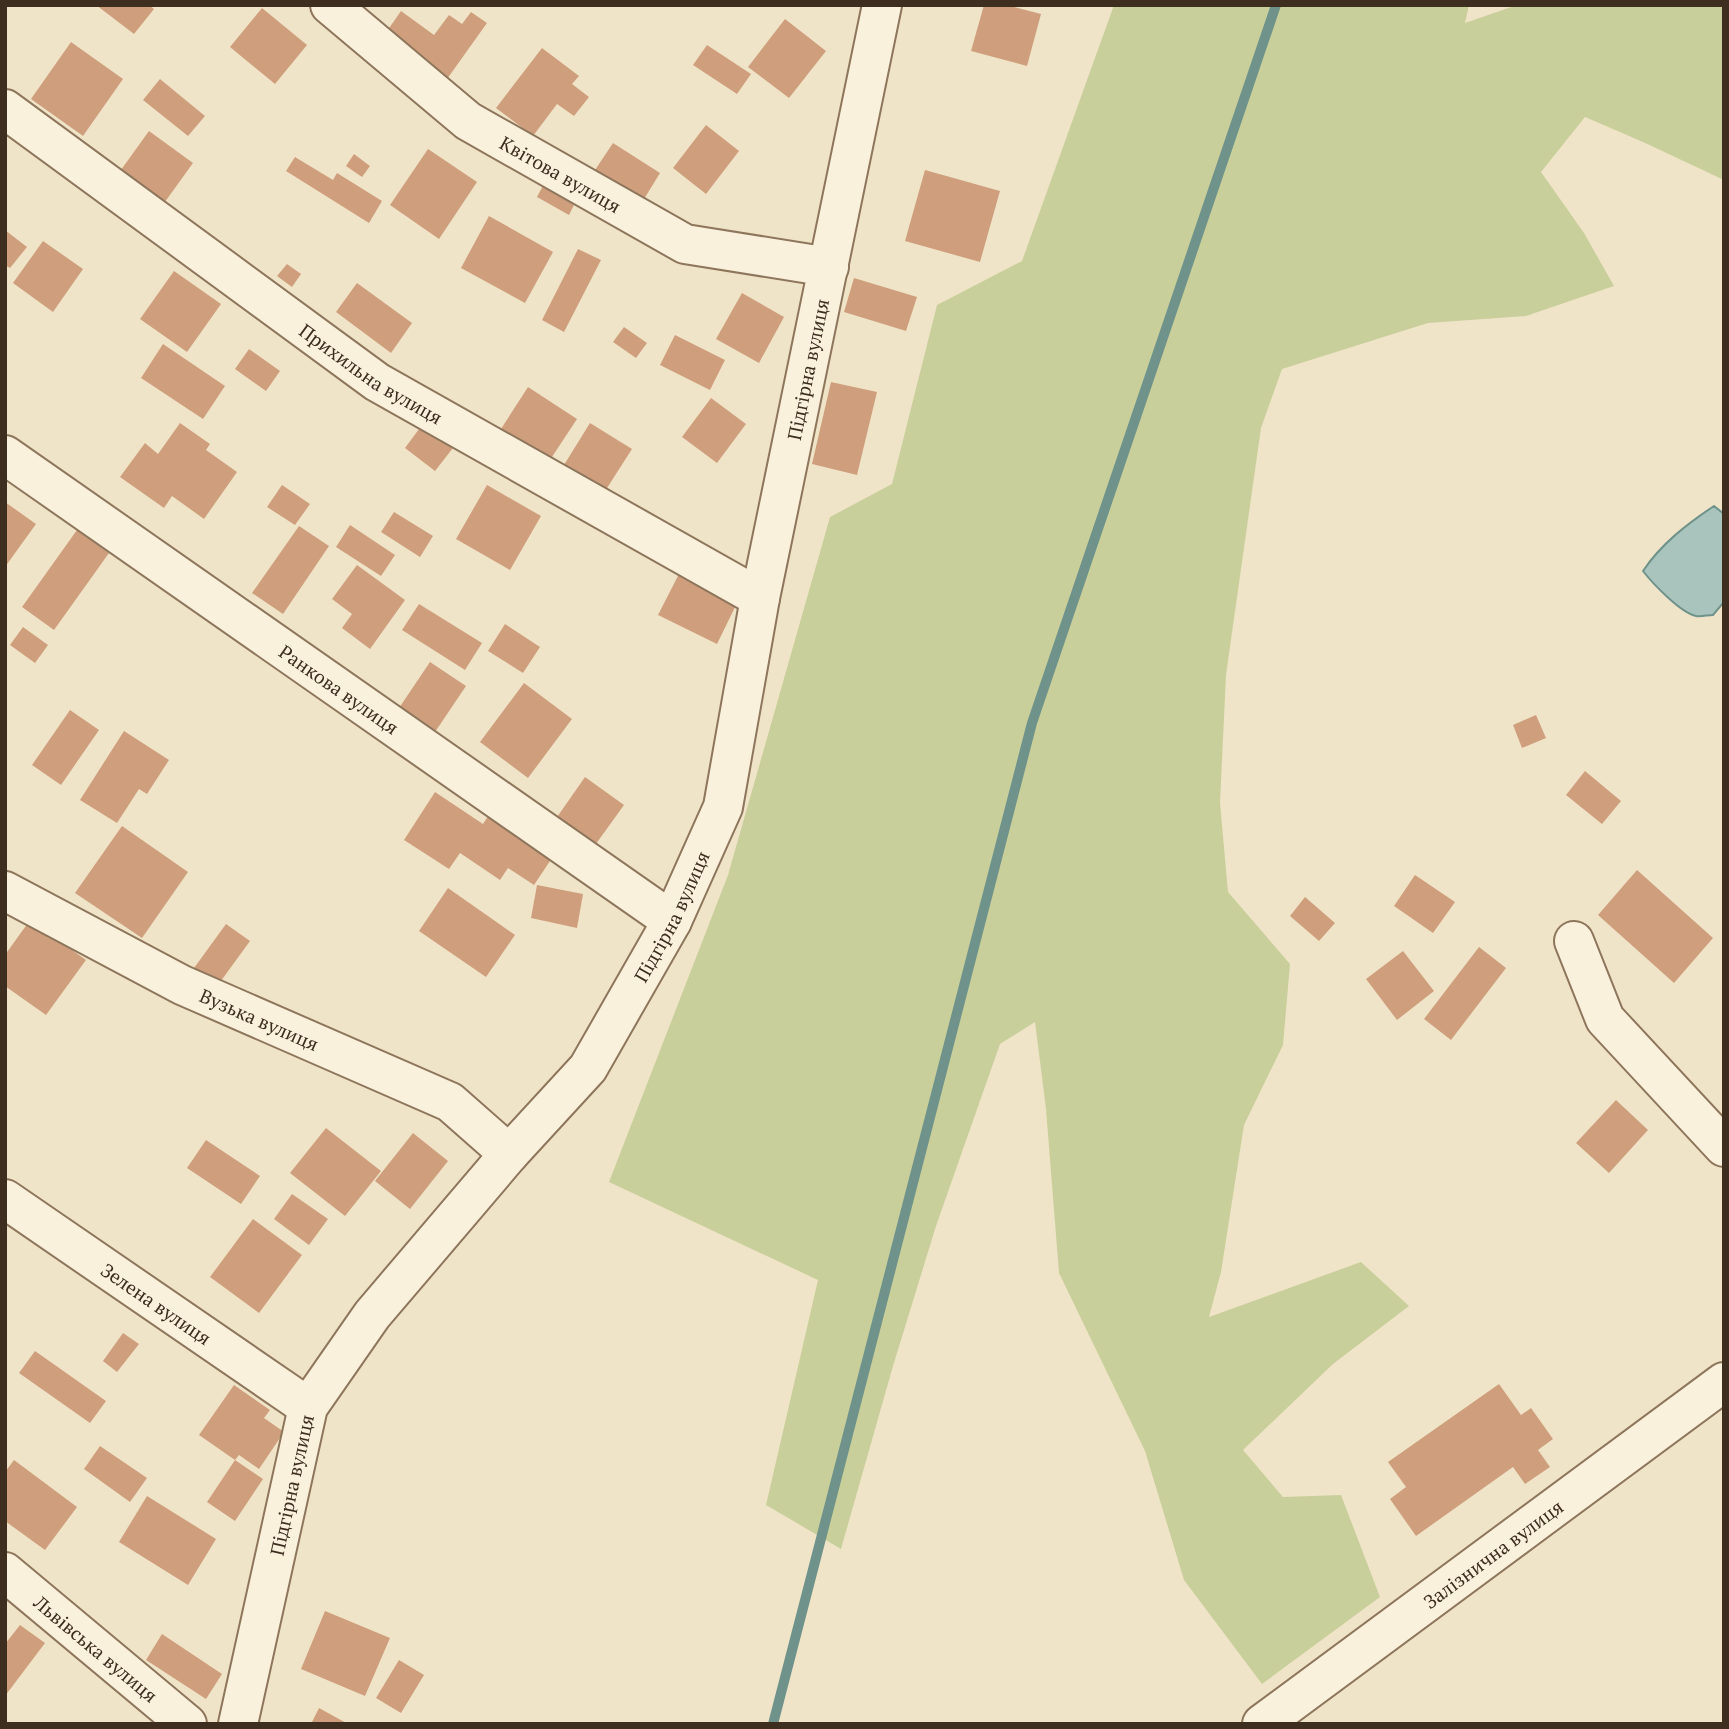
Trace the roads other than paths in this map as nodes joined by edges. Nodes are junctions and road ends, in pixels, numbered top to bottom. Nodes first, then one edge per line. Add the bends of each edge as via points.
1 (330, 5) edge
2 (882, 5) edge
3 (5, 109) edge
4 (829, 267) junction
5 (5, 455) edge
6 (760, 598) junction
7 (5, 891) edge
8 (672, 921) junction
9 (1574, 941) dead end
10 (1724, 1147) edge
11 (509, 1154) junction
12 (5, 1199) edge
13 (1724, 1382) edge
14 (308, 1407) junction
15 (5, 1572) edge
16 (1283, 1717) edge
17 (187, 1724) edge
18 (238, 1724) edge

1 - 4 street, Квітова вулиця via 468,121 685,244
2 - 4 street, Підгірна вулиця
3 - 6 street, Прихильна вулиця via 377,382
4 - 6 street, Підгірна вулиця
5 - 8 street, Ранкова вулиця
6 - 8 street, Підгірна вулиця via 723,807
7 - 11 street, Вузька вулиця via 181,985 450,1102
8 - 11 street, Підгірна вулиця via 588,1068
9 - 10 street via 1605,1018
11 - 14 street, Підгірна вулиця via 372,1315
12 - 14 street, Зелена вулиця
13 - 16 street, Залізнична вулиця
14 - 18 street, Підгірна вулиця
15 - 17 street, Львівська вулиця

